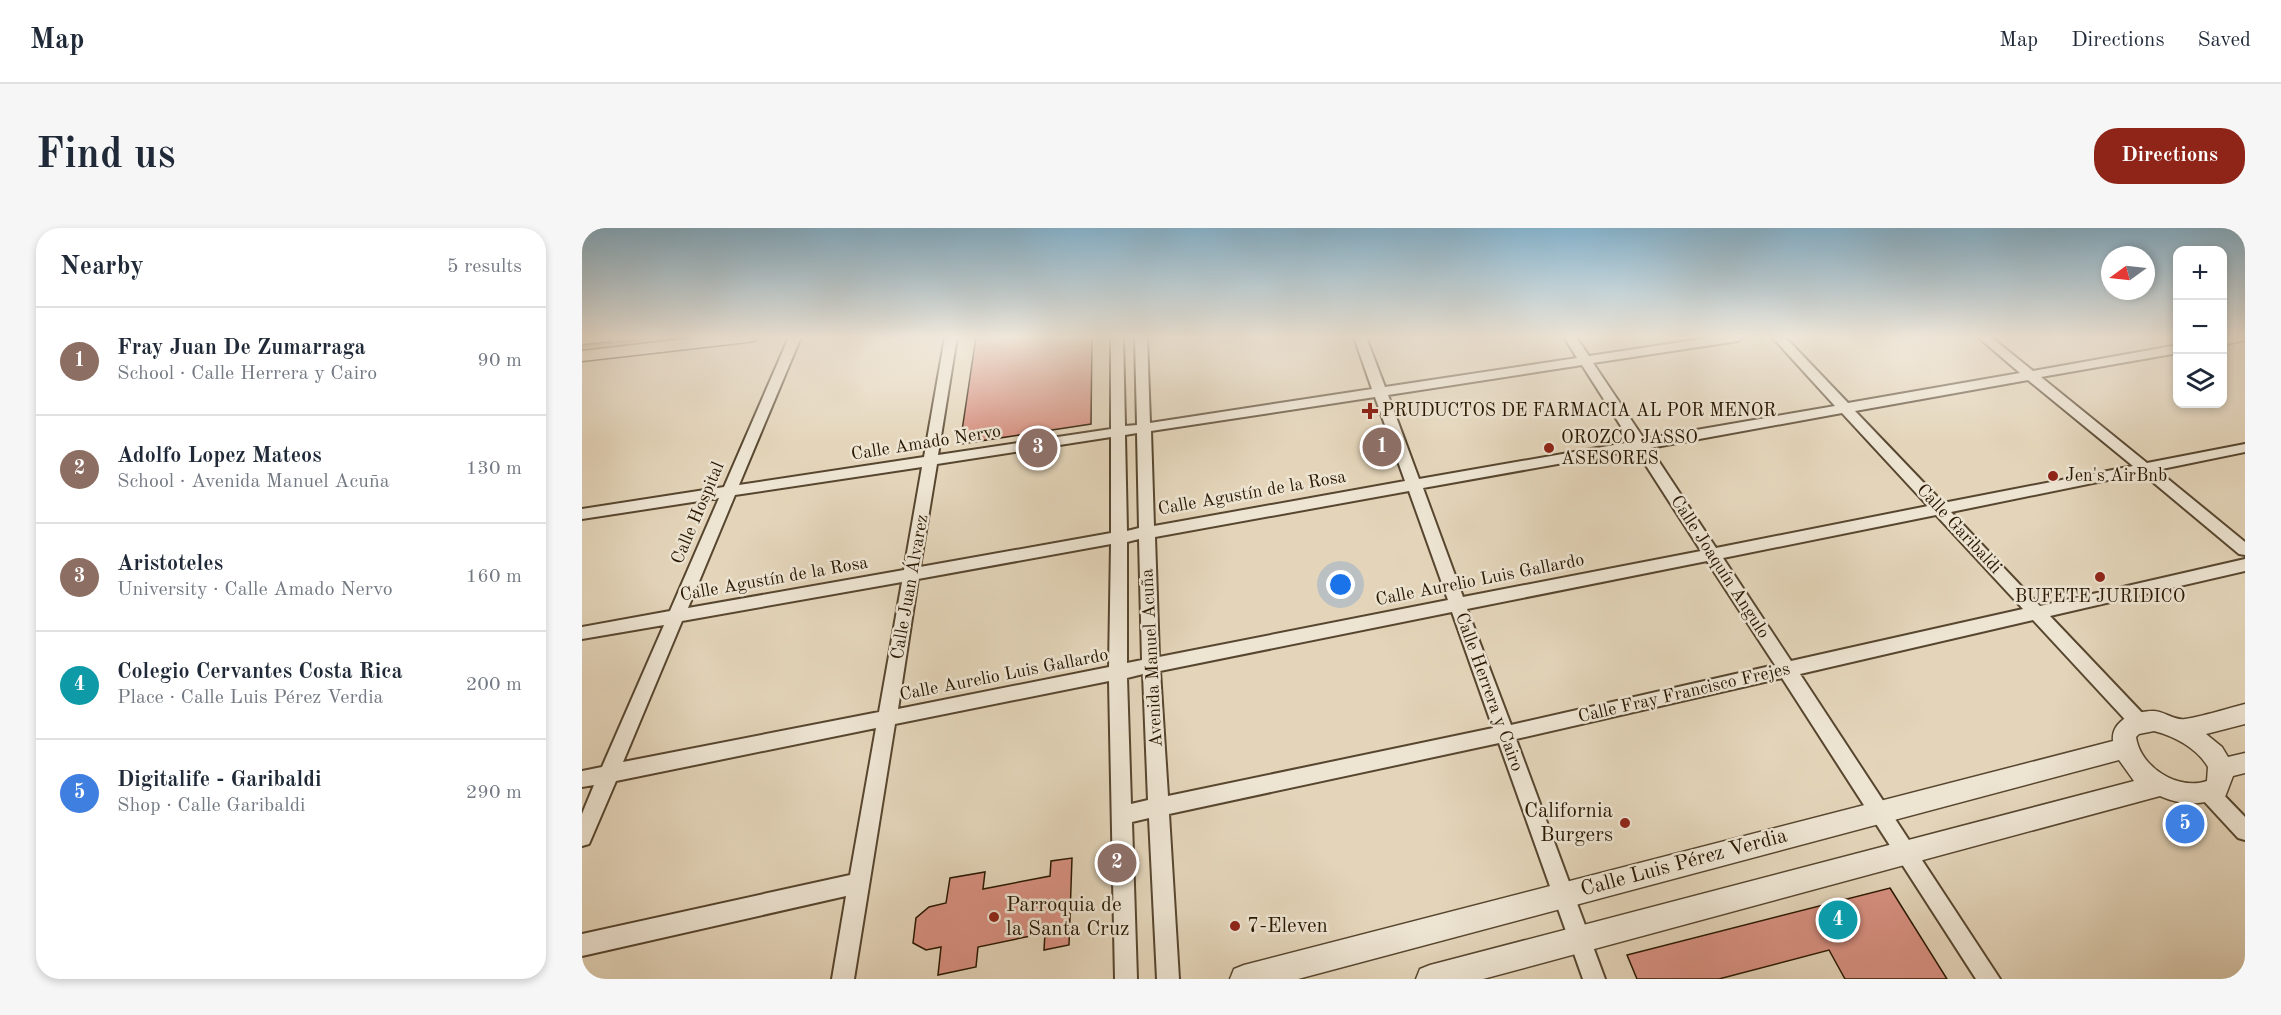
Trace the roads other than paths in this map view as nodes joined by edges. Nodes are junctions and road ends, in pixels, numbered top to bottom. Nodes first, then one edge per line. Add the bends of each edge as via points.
1 (780, 372) edge
2 (945, 372) edge
3 (1117, 372) edge
4 (1142, 372) edge
5 (1373, 372) edge
6 (1508, 372) edge
7 (1593, 372) edge
8 (1811, 372) edge
9 (2027, 372) edge
10 (2048, 372) edge
11 (2031, 375) junction
12 (1380, 392) junction
13 (1845, 408) junction
14 (1144, 428) junction
15 (1118, 432) junction
16 (1640, 444) junction
17 (2245, 448) edge
18 (931, 460) junction
19 (2145, 468) junction
20 (1413, 485) junction
21 (729, 491) junction
22 (1940, 509) junction
23 (582, 514) edge
24 (1147, 532) junction
25 (1119, 537) junction
26 (2245, 550) edge
27 (1712, 554) junction
28 (2245, 565) edge
29 (912, 574) junction
30 (1457, 605) junction
31 (2037, 613) junction
32 (676, 616) junction
33 (582, 633) edge
34 (1151, 665) junction
35 (1787, 670) junction
36 (1118, 672) junction
37 (2245, 714) edge
38 (888, 718) junction
39 (2139, 722) junction
40 (2182, 730) junction
41 (1504, 734) junction
42 (2125, 748) junction
43 (2245, 762) edge
44 (2221, 769) junction
45 (609, 773) junction
46 (582, 779) edge
47 (2161, 785) junction
48 (2209, 793) junction
49 (1160, 807) junction
50 (1880, 812) junction
51 (1121, 815) junction
52 (2245, 831) edge
53 (582, 837) edge
54 (1906, 853) junction
55 (858, 883) junction
56 (1563, 895) junction
57 (1579, 939) junction
58 (582, 945) edge
59 (843, 979) edge
60 (1126, 979) edge
61 (1168, 979) edge
62 (1244, 979) edge
63 (1430, 979) edge
64 (1594, 979) edge
65 (1989, 979) edge

1 - 21 street, Calle Hospital
2 - 18 street, Calle Juan Álvarez
3 - 15 street, Avenida Manuel Acuña
4 - 14 street, Avenida Manuel Acuña
5 - 12 street, Calle Herrera y Cairo
6 - 12 street, Calle Amado Nervo
7 - 16 street, Calle Joaquín Angulo
8 - 13 street, Calle Garibaldi
9 - 11 street
10 - 11 street, Calle Agustín de la Rosa
11 - 13 street, Calle Agustín de la Rosa
11 - 19 street
12 - 14 street, Calle Amado Nervo
12 - 20 street, Calle Herrera y Cairo
13 - 16 street, Calle Agustín de la Rosa
13 - 22 street, Calle Garibaldi
14 - 15 street, Calle Amado Nervo
14 - 24 street, Avenida Manuel Acuña
15 - 18 street, Calle Amado Nervo
15 - 25 street, Avenida Manuel Acuña
16 - 20 street, Calle Agustín de la Rosa
16 - 27 street, Calle Joaquín Angulo
17 - 19 street, Calle Aurelio Luis Gallardo
18 - 21 street, Calle Amado Nervo
18 - 29 street, Calle Juan Álvarez
19 - 22 street, Calle Aurelio Luis Gallardo
19 - 26 street
20 - 24 street, Calle Agustín de la Rosa
20 - 30 street, Calle Herrera y Cairo
21 - 23 street, Calle Amado Nervo
21 - 32 street, Calle Hospital
22 - 27 street, Calle Aurelio Luis Gallardo
22 - 31 street, Calle Garibaldi
24 - 25 street, Calle Agustín de la Rosa
24 - 34 street, Avenida Manuel Acuña
25 - 29 street, Calle Agustín de la Rosa
25 - 36 street, Avenida Manuel Acuña
27 - 30 street, Calle Aurelio Luis Gallardo
27 - 35 street, Calle Joaquín Angulo
28 - 31 street, Calle Fray Francisco Frejes
29 - 32 street, Calle Agustín de la Rosa
29 - 38 street, Calle Juan Álvarez
30 - 34 street, Calle Aurelio Luis Gallardo
30 - 41 street, Calle Herrera y Cairo
31 - 35 street, Calle Fray Francisco Frejes
31 - 39 street, Calle Garibaldi
32 - 33 street, Calle Agustín de la Rosa
32 - 45 street, Calle Hospital
34 - 36 street, Calle Aurelio Luis Gallardo
34 - 49 street, Avenida Manuel Acuña
35 - 41 street, Calle Fray Francisco Frejes
35 - 50 street, Calle Joaquín Angulo
36 - 38 street, Calle Aurelio Luis Gallardo
36 - 51 street, Avenida Manuel Acuña
37 - 40 street
38 - 45 street, Calle Aurelio Luis Gallardo
38 - 55 street, Calle Juan Álvarez
39 - 40 street via 2162,722
39 - 42 street via 2124,734
40 - 44 street via 2203,743
41 - 49 street, Calle Fray Francisco Frejes
41 - 56 street, Calle Herrera y Cairo
42 - 47 street via 2142,772
42 - 50 street, Calle Luis Pérez Verdia
43 - 44 street
44 - 48 street via 2220,784
45 - 46 street, Calle Aurelio Luis Gallardo
45 - 53 street, Calle Hospital
47 - 48 street via 2187,794
47 - 54 street
48 - 52 street
49 - 51 street, Calle Fray Francisco Frejes
49 - 61 street, Avenida Manuel Acuña
50 - 54 street, Calle Joaquín Angulo
50 - 56 street, Calle Luis Pérez Verdia
51 - 60 street, Avenida Manuel Acuña
54 - 57 street
54 - 65 street, Calle Joaquín Angulo
55 - 58 street
55 - 59 street, Calle Juan Álvarez
56 - 57 street, Calle Herrera y Cairo
56 - 62 street, Calle Luis Pérez Verdia
57 - 63 street
57 - 64 street, Calle Herrera y Cairo

